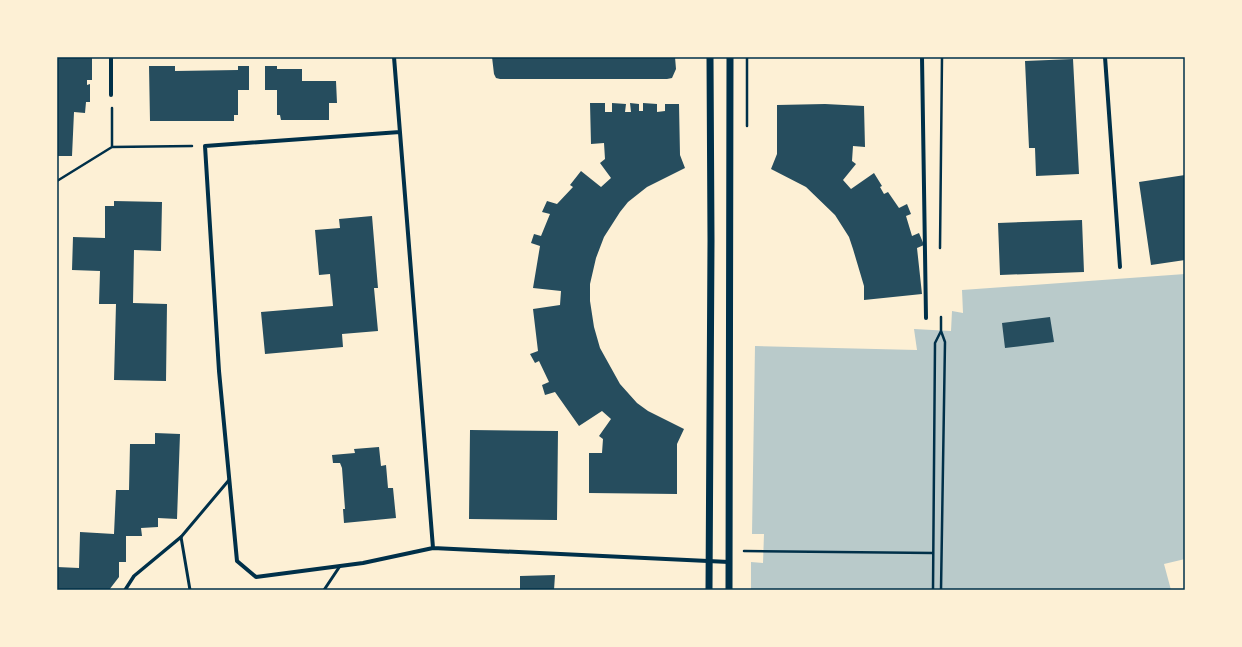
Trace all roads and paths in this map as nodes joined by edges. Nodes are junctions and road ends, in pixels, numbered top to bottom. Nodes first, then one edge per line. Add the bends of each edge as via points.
1 (111, 57) edge
2 (394, 57) edge
3 (710, 57) edge
4 (730, 57) edge
5 (922, 57) edge
6 (942, 57) edge
7 (1106, 57) edge
8 (111, 95) joint
9 (400, 132) junction
10 (205, 146) junction
11 (112, 147) junction
12 (57, 181) edge
13 (940, 252) dead end
14 (1120, 267) dead end
15 (941, 315) dead end
16 (926, 318) dead end
17 (941, 331) junction
18 (229, 480) junction
19 (181, 537) junction
20 (433, 548) junction
21 (744, 551) dead end
22 (933, 553) junction
23 (709, 561) junction
24 (729, 562) junction
25 (340, 566) junction
26 (125, 590) edge
27 (190, 590) edge
28 (324, 590) edge
29 (709, 590) edge
30 (729, 590) edge
31 (933, 590) edge
32 (941, 590) edge

1 - 8 street
2 - 9 street
3 - 23 street
4 - 24 street
5 - 16 street
6 - 13 path
7 - 14 street
8 - 11 path
9 - 10 street
9 - 20 street
10 - 11 path
10 - 18 street via 219,371
11 - 12 path
15 - 17 path
17 - 22 path via 935,343
17 - 32 path via 946,342
18 - 19 lane
18 - 25 street via 237,561 256,577
19 - 26 street via 134,576
19 - 27 lane
20 - 23 street
20 - 25 street
21 - 22 path
22 - 31 path
23 - 24 street
23 - 29 street
24 - 30 street
25 - 28 lane

